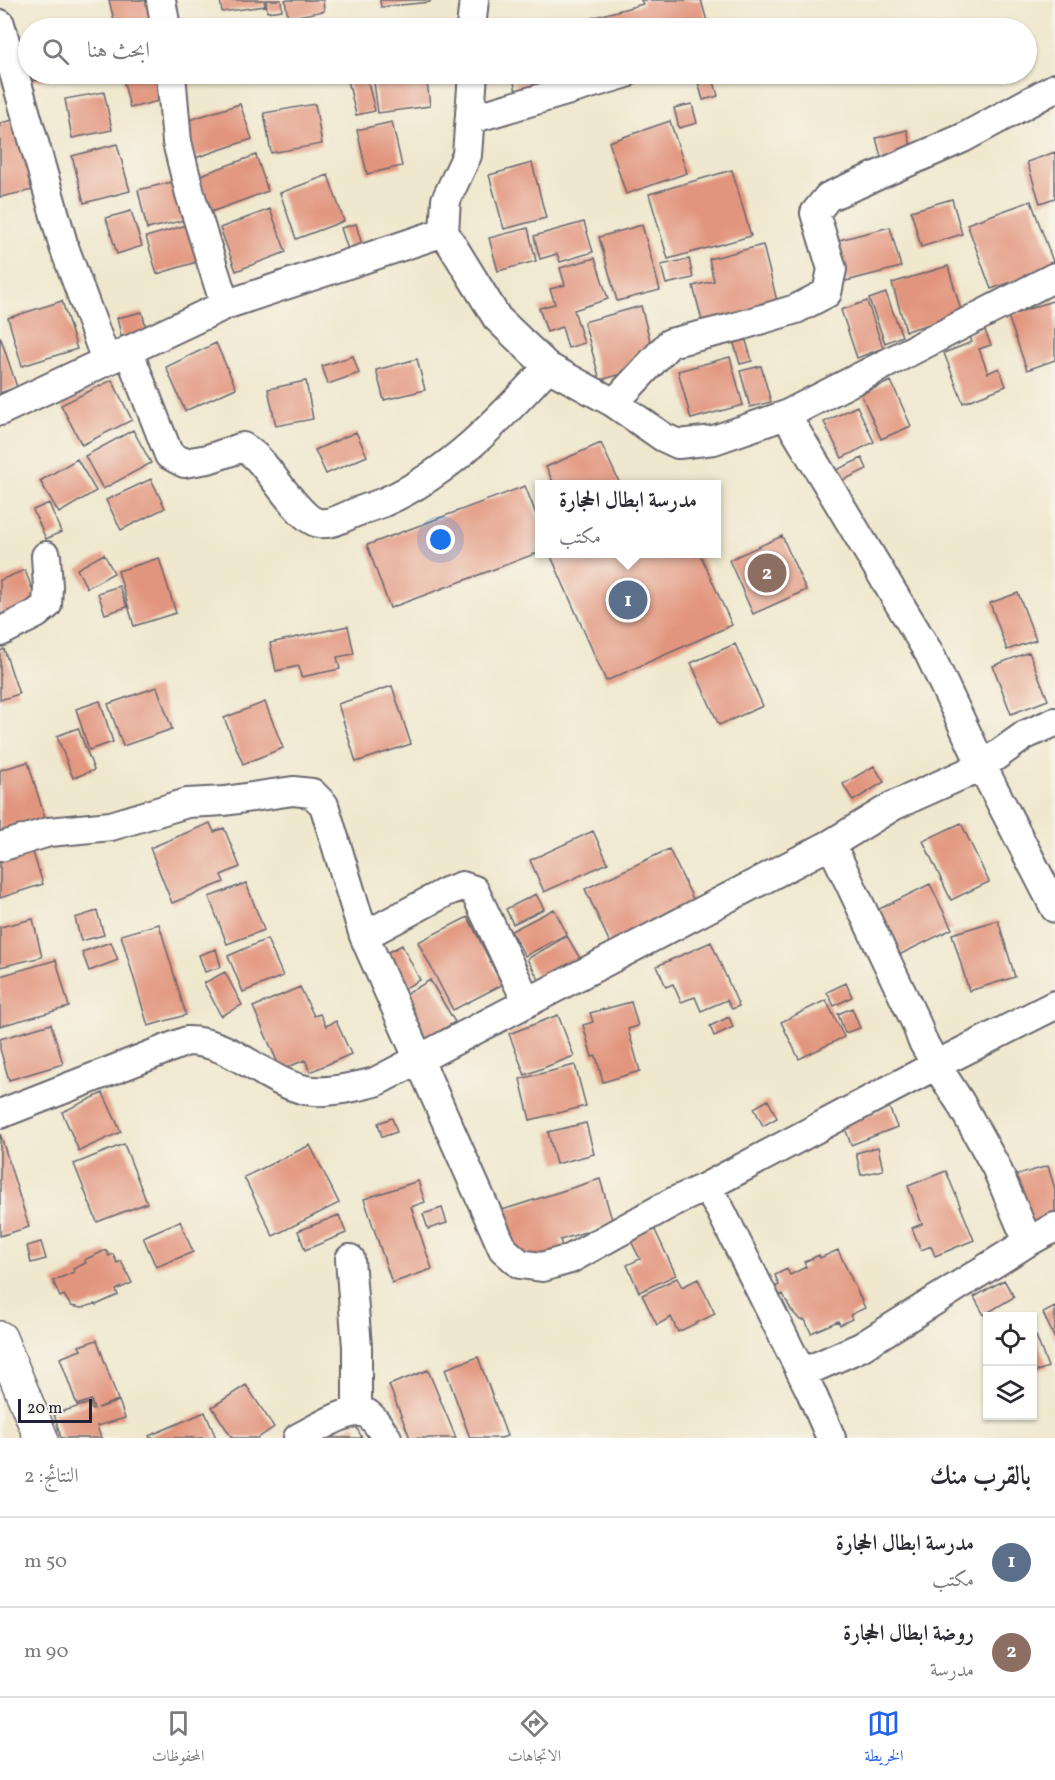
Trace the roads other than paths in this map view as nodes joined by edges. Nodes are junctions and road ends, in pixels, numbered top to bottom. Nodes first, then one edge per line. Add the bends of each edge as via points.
1 (161, 0) edge
2 (474, 0) edge
3 (164, 18) edge
4 (472, 18) edge
5 (0, 24) edge
6 (172, 84) edge
7 (473, 84) edge
8 (590, 84) edge
9 (1055, 88) edge
10 (471, 119) junction
11 (444, 232) junction
12 (1055, 278) edge
13 (225, 305) junction
14 (117, 355) junction
15 (548, 366) junction
16 (614, 403) junction
17 (0, 411) edge
18 (786, 415) junction
19 (46, 556) dead end
20 (0, 632) edge
21 (1055, 722) edge
22 (982, 766) junction
23 (831, 844) junction
24 (0, 847) edge
25 (1055, 908) edge
26 (364, 936) junction
27 (527, 1002) junction
28 (1055, 1005) edge
29 (420, 1060) junction
30 (936, 1065) junction
31 (0, 1114) edge
32 (706, 1187) junction
33 (1055, 1227) edge
34 (1028, 1242) junction
35 (350, 1259) dead end
36 (0, 1338) edge
37 (802, 1373) junction
38 (0, 1400) edge
39 (357, 1411) junction
40 (16, 1438) edge
41 (41, 1438) edge
42 (298, 1438) edge
43 (387, 1438) edge
44 (831, 1438) edge

1 - 3 street
2 - 4 street
5 - 14 street via 64,247
6 - 13 street via 177,142
7 - 10 street
8 - 10 street
9 - 16 street via 963,138 828,197 815,213 832,269 827,293 796,309 670,343
10 - 11 street via 467,155 446,200
11 - 13 street
11 - 15 street via 497,318
12 - 18 street
13 - 14 street
14 - 15 street via 169,455 184,463 243,447 259,459 307,517 320,523 385,502 434,473 463,451
14 - 17 street
15 - 16 street
16 - 18 street via 678,444 714,440
18 - 22 street via 929,653
19 - 20 street via 47,605
21 - 22 street via 1025,735
22 - 23 street via 893,806
22 - 25 street
23 - 27 street
23 - 30 street
24 - 26 street via 49,832 111,826 187,803 293,791 312,793 324,805
26 - 27 street via 446,892 462,886 474,890
26 - 29 street
27 - 29 street
28 - 30 street
29 - 31 street via 375,1082 308,1091 285,1084 210,1043 187,1041
29 - 32 street via 503,1249 520,1264 542,1267 570,1259
30 - 32 street
30 - 34 street via 996,1167
32 - 37 street
33 - 34 street
34 - 37 street via 861,1347
35 - 39 street
36 - 41 main road
37 - 44 street
38 - 40 main road
39 - 42 street
39 - 43 street via 370,1415

